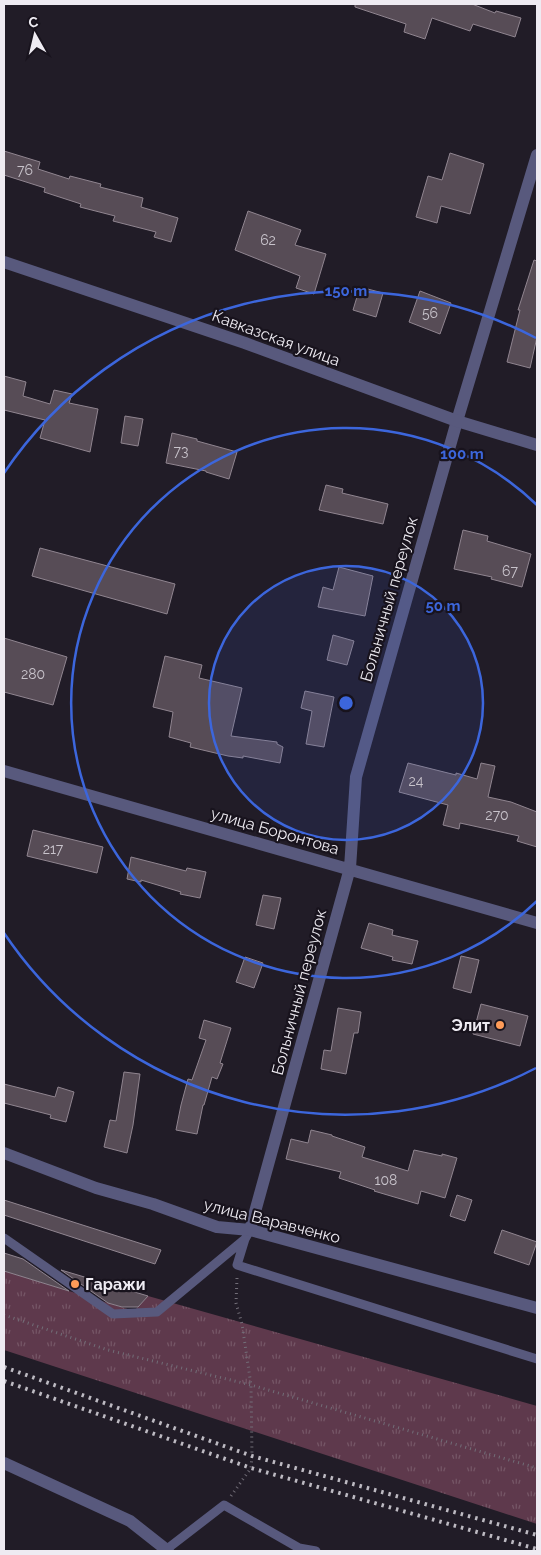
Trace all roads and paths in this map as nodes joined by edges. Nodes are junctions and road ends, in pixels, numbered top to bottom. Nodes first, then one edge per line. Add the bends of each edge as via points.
1 (537, 155) edge
2 (4, 262) edge
3 (457, 420) junction
4 (537, 445) edge
5 (4, 771) edge
6 (350, 868) junction
7 (537, 923) edge
8 (4, 1153) edge
9 (247, 1235) junction
10 (4, 1238) edge
11 (237, 1265) junction
12 (537, 1308) edge
13 (4, 1316) edge
14 (537, 1359) edge
15 (250, 1385) junction
16 (4, 1463) edge
17 (537, 1468) edge
18 (224, 1505) junction
19 (168, 1550) edge
20 (316, 1551) edge

1 - 3 street, Больничный переулок
2 - 3 street, Кавказская улица via 245,343
3 - 4 street, Кавказская улица
3 - 6 street, Больничный переулок via 356,777
5 - 6 street, улица Боронтова
6 - 7 street, улица Боронтова
6 - 9 street, Больничный переулок
8 - 9 street, улица Варавченко via 96,1188
9 - 10 lane via 157,1312 113,1314
9 - 11 lane
9 - 12 street, улица Варавченко
11 - 14 lane
11 - 15 path via 236,1304 242,1324
13 - 15 path via 108,1350
15 - 17 path
15 - 18 path via 251,1468
16 - 19 street via 130,1521
18 - 19 lane
18 - 20 lane via 300,1548

